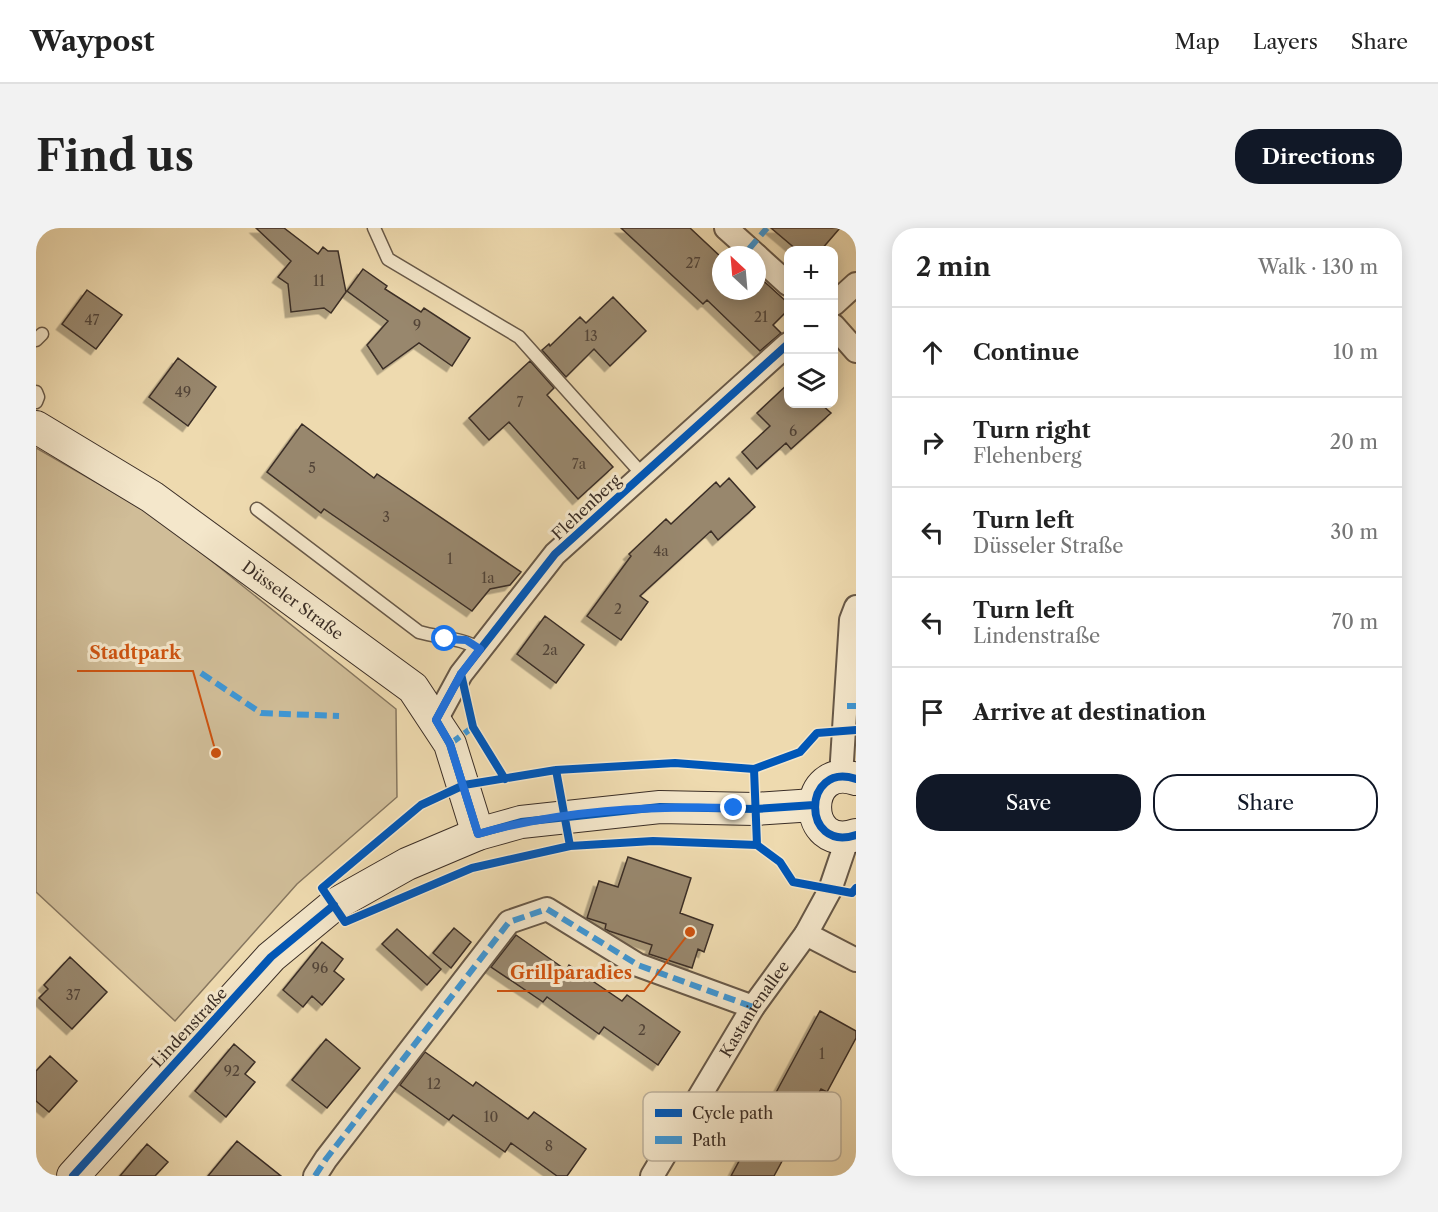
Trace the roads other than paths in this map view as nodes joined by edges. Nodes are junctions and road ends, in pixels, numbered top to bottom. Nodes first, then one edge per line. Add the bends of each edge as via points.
1 (374, 228) edge
2 (726, 228) edge
3 (745, 246) edge
4 (766, 264) edge
5 (784, 280) edge
6 (856, 284) edge
7 (838, 300) edge
8 (838, 331) edge
9 (784, 348) edge
10 (856, 351) edge
11 (36, 392) edge
12 (36, 402) edge
13 (36, 427) edge
14 (642, 474) junction
15 (257, 509) dead end
16 (856, 607) edge
17 (480, 649) junction
18 (436, 720) junction
19 (848, 778) edge
20 (814, 805) junction
21 (478, 834) junction
22 (852, 836) edge
23 (806, 934) junction
24 (856, 960) edge
25 (753, 1007) junction
26 (702, 1092) edge
27 (661, 1161) edge
28 (73, 1176) edge
29 (315, 1176) edge
30 (652, 1176) edge

1 - 14 lane, Flehenberg via 388,259 519,337
2 - 3 street
4 - 5 street
6 - 7 street
8 - 10 street
9 - 14 street, Flehenberg
11 - 12 lane
13 - 18 main road, Düsseler Straße via 152,497 404,681
14 - 17 street, Flehenberg via 555,554
15 - 17 lane via 420,632 466,640
16 - 19 street via 851,620
17 - 18 street, Flehenberg
18 - 21 main road, Düsseler Straße via 450,744
19 - 20 main road via 824,784
20 - 21 main road, Lindenstraße via 755,809 660,807 521,822
20 - 22 main road via 823,829 835,836
21 - 28 main road, Lindenstraße via 407,864 334,905 271,957
22 - 23 street, Kastanienallee via 830,890
23 - 24 street
23 - 25 street, Kastanienallee
25 - 26 street, Kastanienallee
25 - 29 street via 638,965 547,909 509,922
27 - 30 street, Kastanienallee

